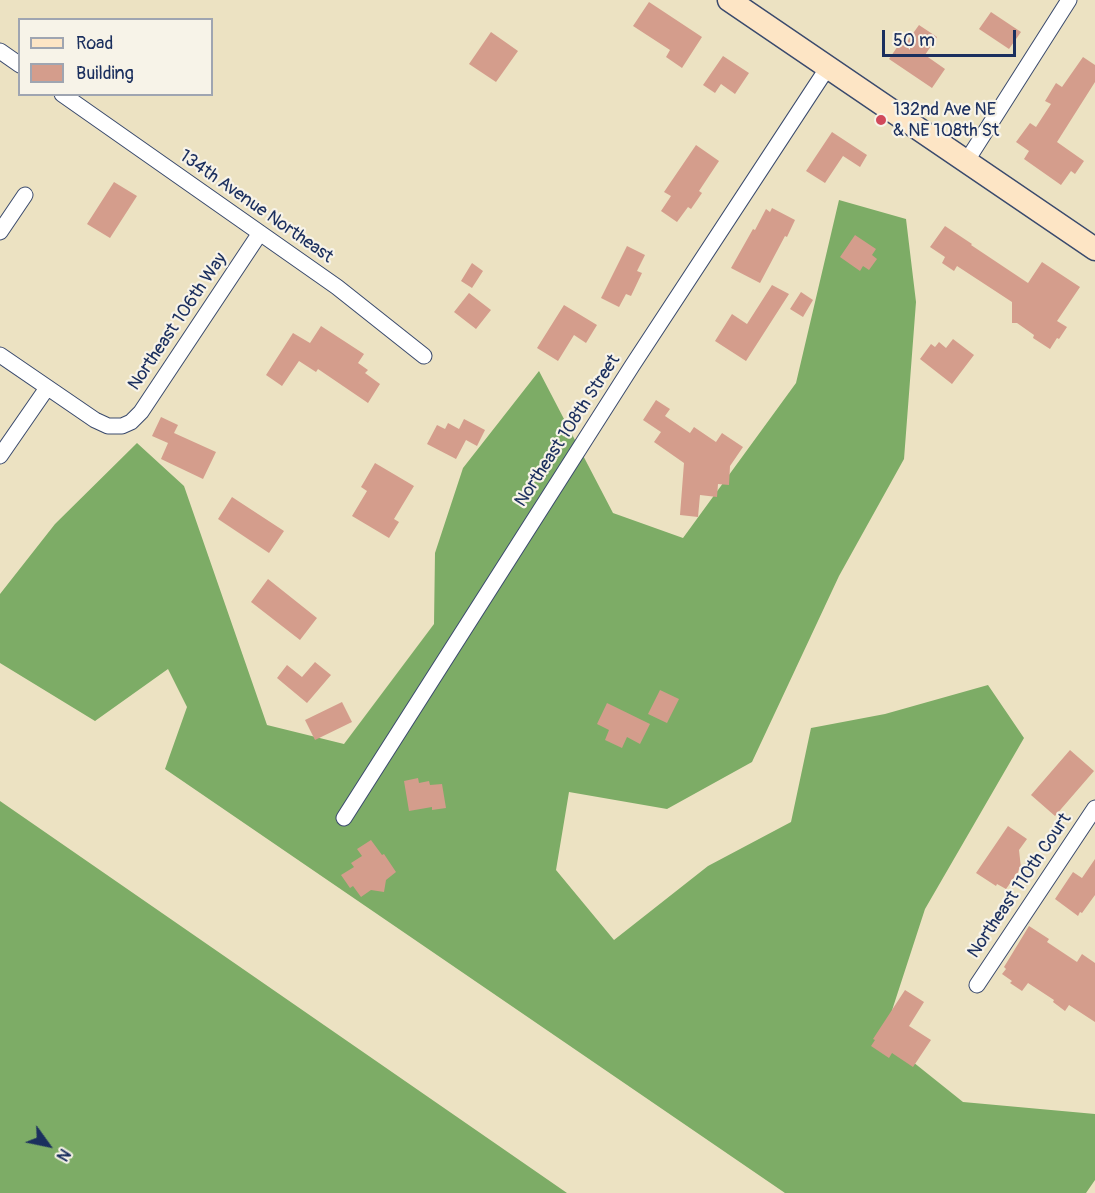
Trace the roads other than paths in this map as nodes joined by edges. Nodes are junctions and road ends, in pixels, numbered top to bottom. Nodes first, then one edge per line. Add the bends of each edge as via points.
1 (729, 0) edge
2 (1069, 0) edge
3 (0, 51) edge
4 (18, 64) edge
5 (828, 67) junction
6 (65, 96) edge
7 (966, 162) junction
8 (25, 195) dead end
9 (0, 232) edge
10 (260, 233) junction
11 (1095, 249) edge
12 (0, 354) edge
13 (424, 356) dead end
14 (47, 388) junction
15 (0, 456) edge
16 (1095, 808) edge
17 (344, 818) dead end
18 (977, 985) dead end

1 - 5 street
2 - 7 street
3 - 4 street
5 - 7 street
5 - 17 street, Northeast 108th Street
6 - 10 street, 134th Avenue Northeast
7 - 11 street
8 - 9 street
10 - 13 street, 134th Avenue Northeast
10 - 14 street, Northeast 106th Way via 131,422 108,426
12 - 14 street
14 - 15 street
16 - 18 street, Northeast 110th Court

